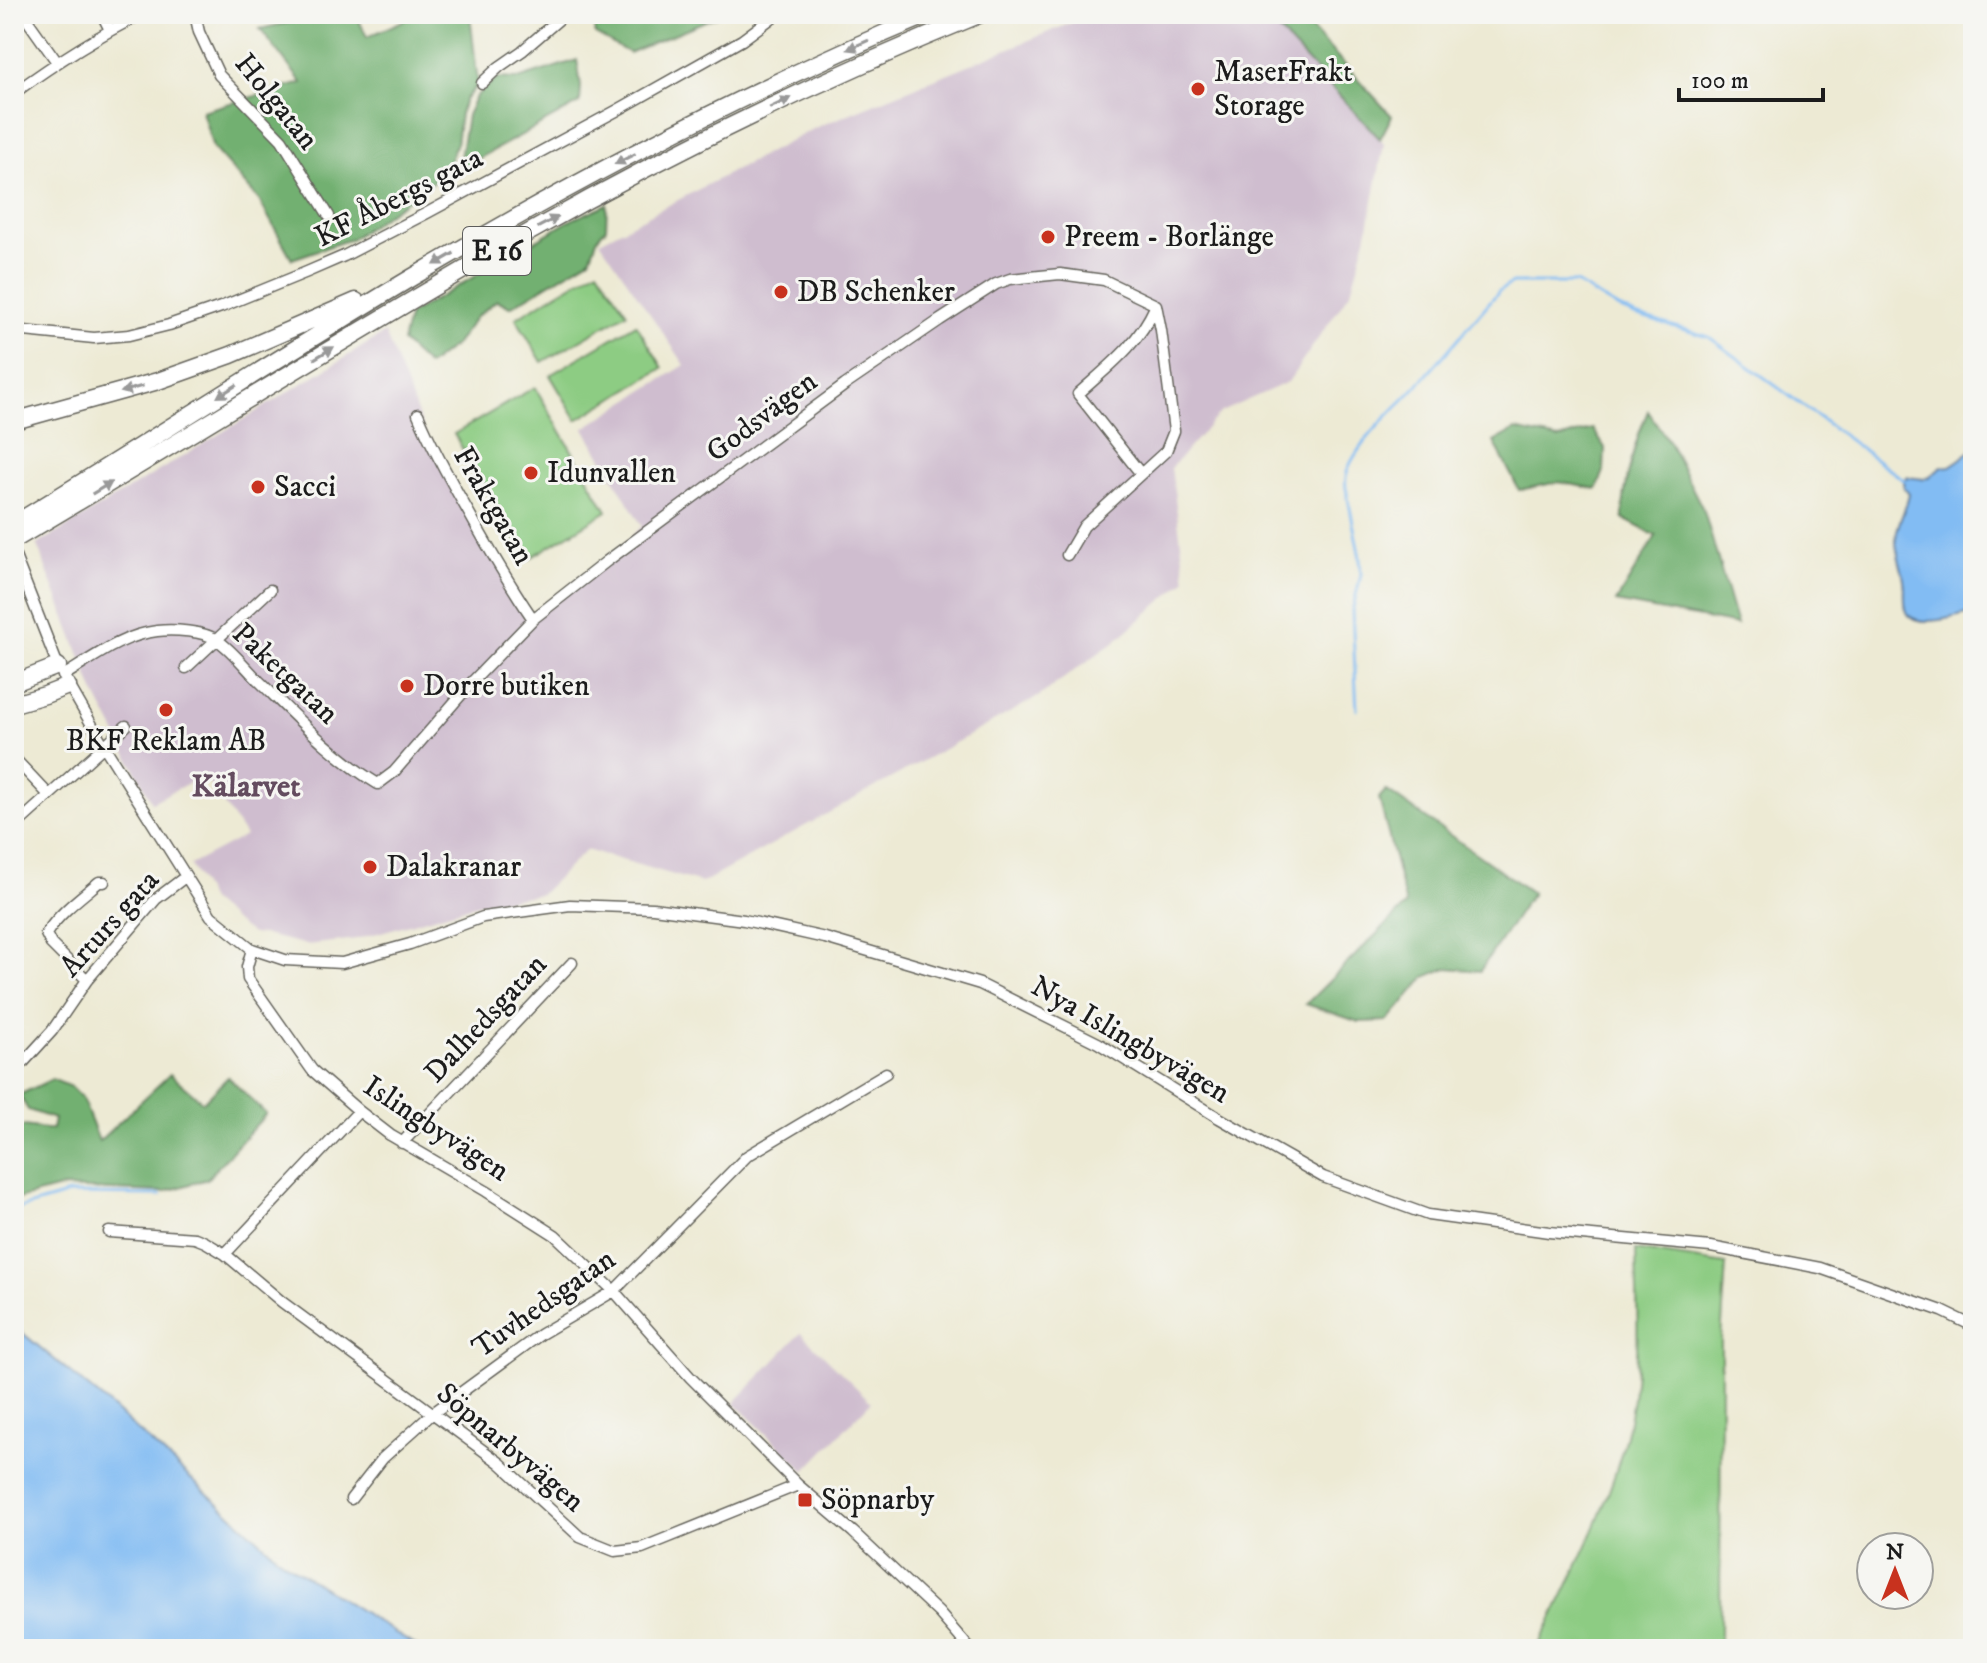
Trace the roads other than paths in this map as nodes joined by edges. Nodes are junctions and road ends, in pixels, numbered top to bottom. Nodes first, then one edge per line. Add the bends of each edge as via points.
1 (23, 14) edge
2 (102, 14) edge
3 (142, 14) edge
4 (195, 14) edge
5 (565, 14) edge
6 (777, 14) edge
7 (930, 14) edge
8 (981, 14) edge
9 (110, 30) junction
10 (57, 62) junction
11 (482, 83) dead end
12 (14, 93) edge
13 (329, 216) dead end
14 (413, 277) junction
15 (1156, 305) junction
16 (14, 330) edge
17 (418, 414) dead end
18 (14, 421) edge
19 (1141, 474) junction
20 (32, 521) junction
21 (14, 524) edge
22 (14, 540) edge
23 (14, 554) edge
24 (1067, 555) dead end
25 (270, 590) dead end
26 (533, 619) junction
27 (216, 639) junction
28 (186, 668) dead end
29 (63, 676) junction
30 (14, 683) edge
31 (14, 704) edge
32 (126, 726) dead end
33 (104, 746) junction
34 (14, 758) edge
35 (378, 784) joint
36 (49, 795) junction
37 (14, 827) edge
38 (185, 877) junction
39 (104, 882) dead end
40 (252, 949) junction
41 (572, 963) dead end
42 (87, 980) junction
43 (886, 1073) dead end
44 (14, 1080) edge
45 (359, 1111) junction
46 (402, 1143) junction
47 (109, 1232) dead end
48 (225, 1254) junction
49 (614, 1291) junction
50 (1973, 1326) edge
51 (433, 1413) junction
52 (798, 1485) junction
53 (351, 1499) dead end
54 (970, 1649) edge

1 - 10 street
2 - 9 street
3 - 9 street
4 - 13 street, Holgatan via 219,75 282,140
5 - 11 street
6 - 16 street, KF Åbergs gata via 742,40 616,111 307,272 221,307 129,335 94,338
7 -> 14 highway, E 16 via 686,127
20 -> 8 highway, E 16 via 530,231 733,126
9 - 10 street
10 - 12 street
14 -> 18 highway via 231,355
14 -> 20 highway, E 16
15 - 19 street via 1174,431 1166,451
15 - 19 street via 1146,328 1126,351 1078,394
15 - 26 street, Godsvägen via 1104,280 1060,274 996,284 845,385
17 - 26 street, Fraktgatan via 452,483
19 - 24 street via 1084,526
20 - 21 highway, E 16
20 - 22 highway, E 16
23 - 29 street
25 - 27 street
26 - 35 street, Godsvägen
27 - 28 street
27 - 29 street, Paketgatan via 188,631 156,631 104,650
27 - 35 street, Paketgatan via 300,721
29 - 30 highway
29 - 31 highway via 45,695
29 - 33 street
32 - 33 street
33 - 36 street
33 - 38 street
34 - 36 street
36 - 37 street
38 - 40 street via 211,916
38 - 42 street, Arturs gata via 156,899
39 - 42 street via 73,904 46,934
40 - 45 street, Islingbyvägen via 248,979 312,1070
40 - 50 street, Nya Islingbyvägen via 285,960 342,963 483,917 570,905 653,908 744,920 980,984 1098,1043 1323,1177 1428,1215 1711,1247 1820,1268
41 - 46 street, Dalhedsgatan
42 - 44 street, Arturs gata
43 - 49 street, Tuvhedsgatan via 747,1156
45 - 46 street, Islingbyvägen
45 - 48 street
46 - 49 street, Islingbyvägen via 555,1235
47 - 48 street, Söpnarbyvägen via 195,1238
48 - 51 street, Söpnarbyvägen
49 - 51 street, Tuvhedsgatan via 541,1334
49 - 52 street, Islingbyvägen via 690,1377
51 - 52 street, Söpnarbyvägen via 500,1463 580,1537 615,1551 642,1548
51 - 53 street, Tuvhedsgatan via 383,1458
52 - 54 street, Islingbyvägen via 939,1613

